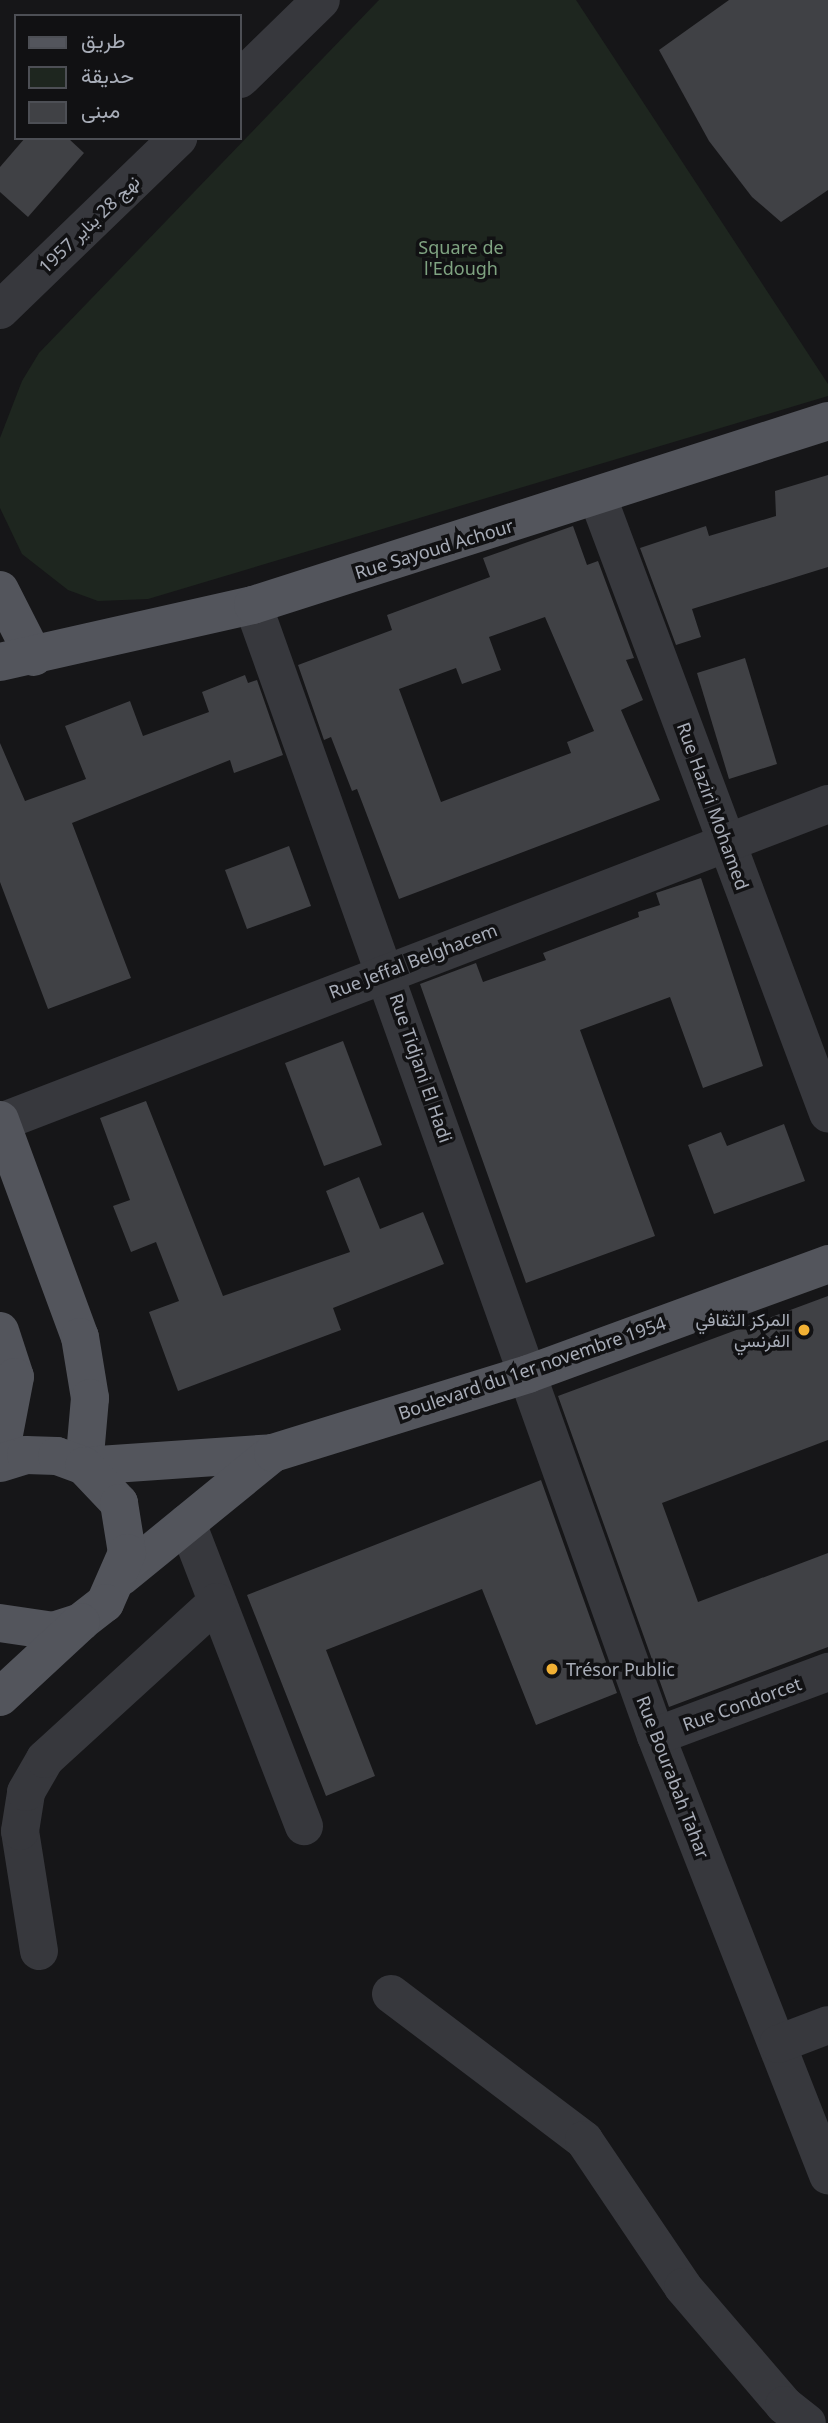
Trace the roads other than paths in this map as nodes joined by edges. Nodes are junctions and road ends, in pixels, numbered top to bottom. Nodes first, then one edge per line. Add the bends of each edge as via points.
1 (321, 0) edge
2 (242, 77) edge
3 (176, 140) edge
4 (0, 310) edge
5 (828, 421) edge
6 (598, 498) junction
7 (0, 590) edge
8 (253, 605) junction
9 (11, 654) edge
10 (828, 804) edge
11 (726, 842) junction
12 (387, 970) junction
13 (828, 1113) edge
14 (0, 1121) edge
15 (828, 1264) edge
16 (0, 1331) edge
17 (528, 1374) junction
18 (273, 1453) junction
19 (0, 1455) edge
20 (0, 1463) edge
21 (84, 1466) junction
22 (187, 1524) junction
23 (121, 1577) junction
24 (217, 1602) junction
25 (80, 1622) junction
26 (0, 1623) edge
27 (828, 1672) edge
28 (0, 1697) edge
29 (656, 1736) junction
30 (304, 1826) dead end
31 (39, 1951) dead end
32 (391, 1994) dead end
33 (828, 2025) edge
34 (778, 2044) junction
35 (828, 2176) edge
36 (807, 2423) edge

1 - 2 street
3 - 4 street, نهج 28 يناير 1957
5 - 6 main road, Rue Sayoud Achour
6 - 8 main road, Rue Sayoud Achour
6 - 11 street, Rue Haziri Mohamed
7 - 9 main road
8 - 9 main road, Rue Sayoud Achour
8 - 12 street, Rue Tidjani El Hadi
10 - 11 street, Rue Jeffal Belghacem
11 - 12 street, Rue Jeffal Belghacem
11 - 13 street, Rue Haziri Mohamed
12 - 14 street, Rue Jeffal Belghacem
12 - 17 street, Rue Tidjani El Hadi
14 - 21 main road via 80,1337 89,1398
15 - 17 main road, Boulevard du 1er novembre 1954
16 - 19 main road via 15,1377
17 - 18 main road, Boulevard du 1er novembre 1954
17 - 29 street, Rue Bourabah Tahar
18 - 21 main road
18 - 22 main road
20 - 21 main road via 26,1455 57,1455
21 - 23 main road via 119,1503 127,1540
22 - 23 main road
22 - 24 street
23 - 25 main road via 105,1603
24 - 30 street
24 - 31 street via 45,1759 26,1792 20,1831
25 - 26 main road via 54,1631
25 - 28 main road
27 - 29 street, Rue Condorcet
29 - 34 street, Rue Bourabah Tahar
32 - 36 street via 584,2140 683,2287 783,2405
33 - 34 street
34 - 35 street, Rue Bourabah Tahar

